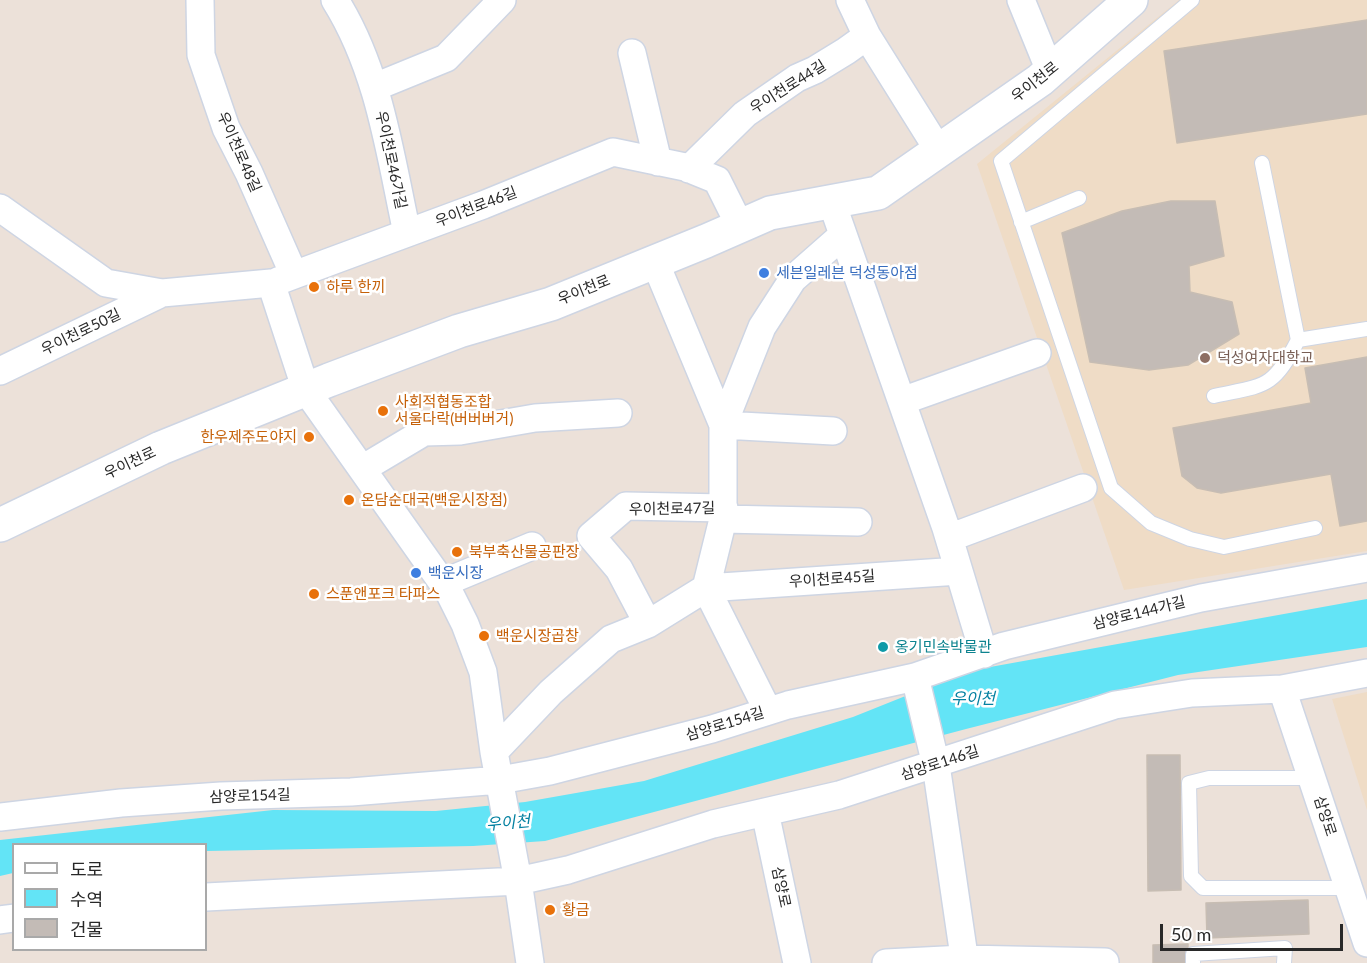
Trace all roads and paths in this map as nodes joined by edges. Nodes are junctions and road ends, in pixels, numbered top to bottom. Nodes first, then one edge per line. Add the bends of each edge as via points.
1 (200, 0) edge
2 (335, 0) edge
3 (502, 0) edge
4 (850, 0) edge
5 (1021, 0) edge
6 (1131, 0) edge
7 (1192, 0) edge
8 (867, 36) junction
9 (632, 53) dead end
10 (1050, 71) junction
11 (375, 87) junction
12 (939, 151) junction
13 (658, 162) junction
14 (1262, 163) dead end
15 (688, 169) junction
16 (1079, 198) dead end
17 (832, 203) junction
18 (0, 208) edge
19 (1021, 222) junction
20 (740, 226) junction
21 (407, 233) junction
22 (843, 235) junction
23 (655, 262) junction
24 (282, 279) junction
25 (162, 293) junction
26 (1367, 329) edge
27 (1298, 340) junction
28 (1037, 353) dead end
29 (0, 371) edge
30 (306, 390) junction
31 (1214, 396) dead end
32 (902, 401) junction
33 (618, 413) dead end
34 (723, 425) junction
35 (833, 431) dead end
36 (362, 469) junction
37 (1083, 488) dead end
38 (723, 514) junction
39 (858, 522) dead end
40 (0, 525) edge
41 (1315, 528) dead end
42 (949, 538) junction
43 (532, 546) dead end
44 (1367, 568) edge
45 (959, 571) junction
46 (443, 583) junction
47 (705, 588) junction
48 (648, 624) junction
49 (984, 654) junction
50 (1367, 673) edge
51 (915, 677) junction
52 (1282, 689) junction
53 (768, 711) junction
54 (494, 752) junction
55 (936, 765) junction
56 (1312, 778) junction
57 (500, 780) junction
58 (765, 812) junction
59 (0, 817) edge
60 (518, 881) junction
61 (1349, 888) junction
62 (207, 897) edge
63 (1367, 943) edge
64 (964, 961) edge
65 (1105, 962) dead end
66 (530, 963) edge
67 (798, 963) edge
68 (886, 963) edge
69 (1193, 963) edge
70 (1284, 963) edge

1 - 24 street, 우이천로48길 via 201,55 225,128 249,173
2 - 11 street, 우이천로46가길 via 350,22
3 - 11 street via 446,58
4 - 8 street
5 - 10 street
6 - 10 street, 우이천로
7 - 19 lane via 1001,161
8 - 12 street
8 - 15 street, 우이천로44길 via 745,114
9 - 13 street
10 - 12 street, 우이천로
11 - 21 street, 우이천로46가길
12 - 17 street, 우이천로 via 878,193
13 - 15 street, 우이천로46길
13 - 21 street, 우이천로46길 via 613,152
14 - 27 lane
15 - 20 street, 우이천로46길 via 717,180
16 - 19 lane
17 - 20 street, 우이천로 via 770,213
17 - 22 street
18 - 25 street via 106,283
19 - 41 lane via 1111,488 1151,523 1190,539 1224,547
20 - 23 street, 우이천로
21 - 24 street, 우이천로46길
22 - 32 street
22 - 34 street via 793,279 762,327
23 - 30 street, 우이천로 via 551,304 459,331
23 - 34 street, 우이천로47길
24 - 25 street
24 - 30 street, 우이천로48길
25 - 29 street, 우이천로50길
26 - 27 lane
27 - 31 lane via 1284,368 1263,386
28 - 32 street
30 - 36 street
30 - 40 street, 우이천로 via 161,448
32 - 42 street
33 - 36 street via 535,418 460,431 424,432
34 - 35 street
34 - 38 street, 우이천로47길
36 - 46 street
37 - 42 street
38 - 39 street, 우이천로47길
38 - 47 street, 우이천로47길
38 - 48 street, 우이천로47길 via 626,506 591,536 619,569
42 - 45 street
43 - 46 street
44 - 49 street, 삼양로144가길 via 1201,598
45 - 47 street, 우이천로45길
45 - 49 street
46 - 54 street via 465,624 483,672
47 - 48 street
47 - 53 street
48 - 54 street via 611,639 551,692
49 - 51 street, 삼양로144가길
50 - 52 street, 삼양로146길
51 - 53 street, 삼양로154길
51 - 55 street
52 - 55 street, 삼양로146길 via 1192,693 1115,705
52 - 56 street, 삼양로
53 - 57 street, 삼양로154길 via 641,748
54 - 57 street
55 - 58 street, 삼양로146길 via 839,795
55 - 64 street
56 - 61 street, 삼양로
56 - 61 lane via 1209,778 1189,783 1191,876 1203,888
57 - 59 street, 삼양로154길 via 351,792 132,802
57 - 60 street
58 - 60 street, 삼양로146길
58 - 67 street, 삼양로
60 - 62 street
60 - 66 street
61 - 63 street, 삼양로
64 - 65 street
64 - 68 street
69 - 70 lane via 1193,954 1285,948

